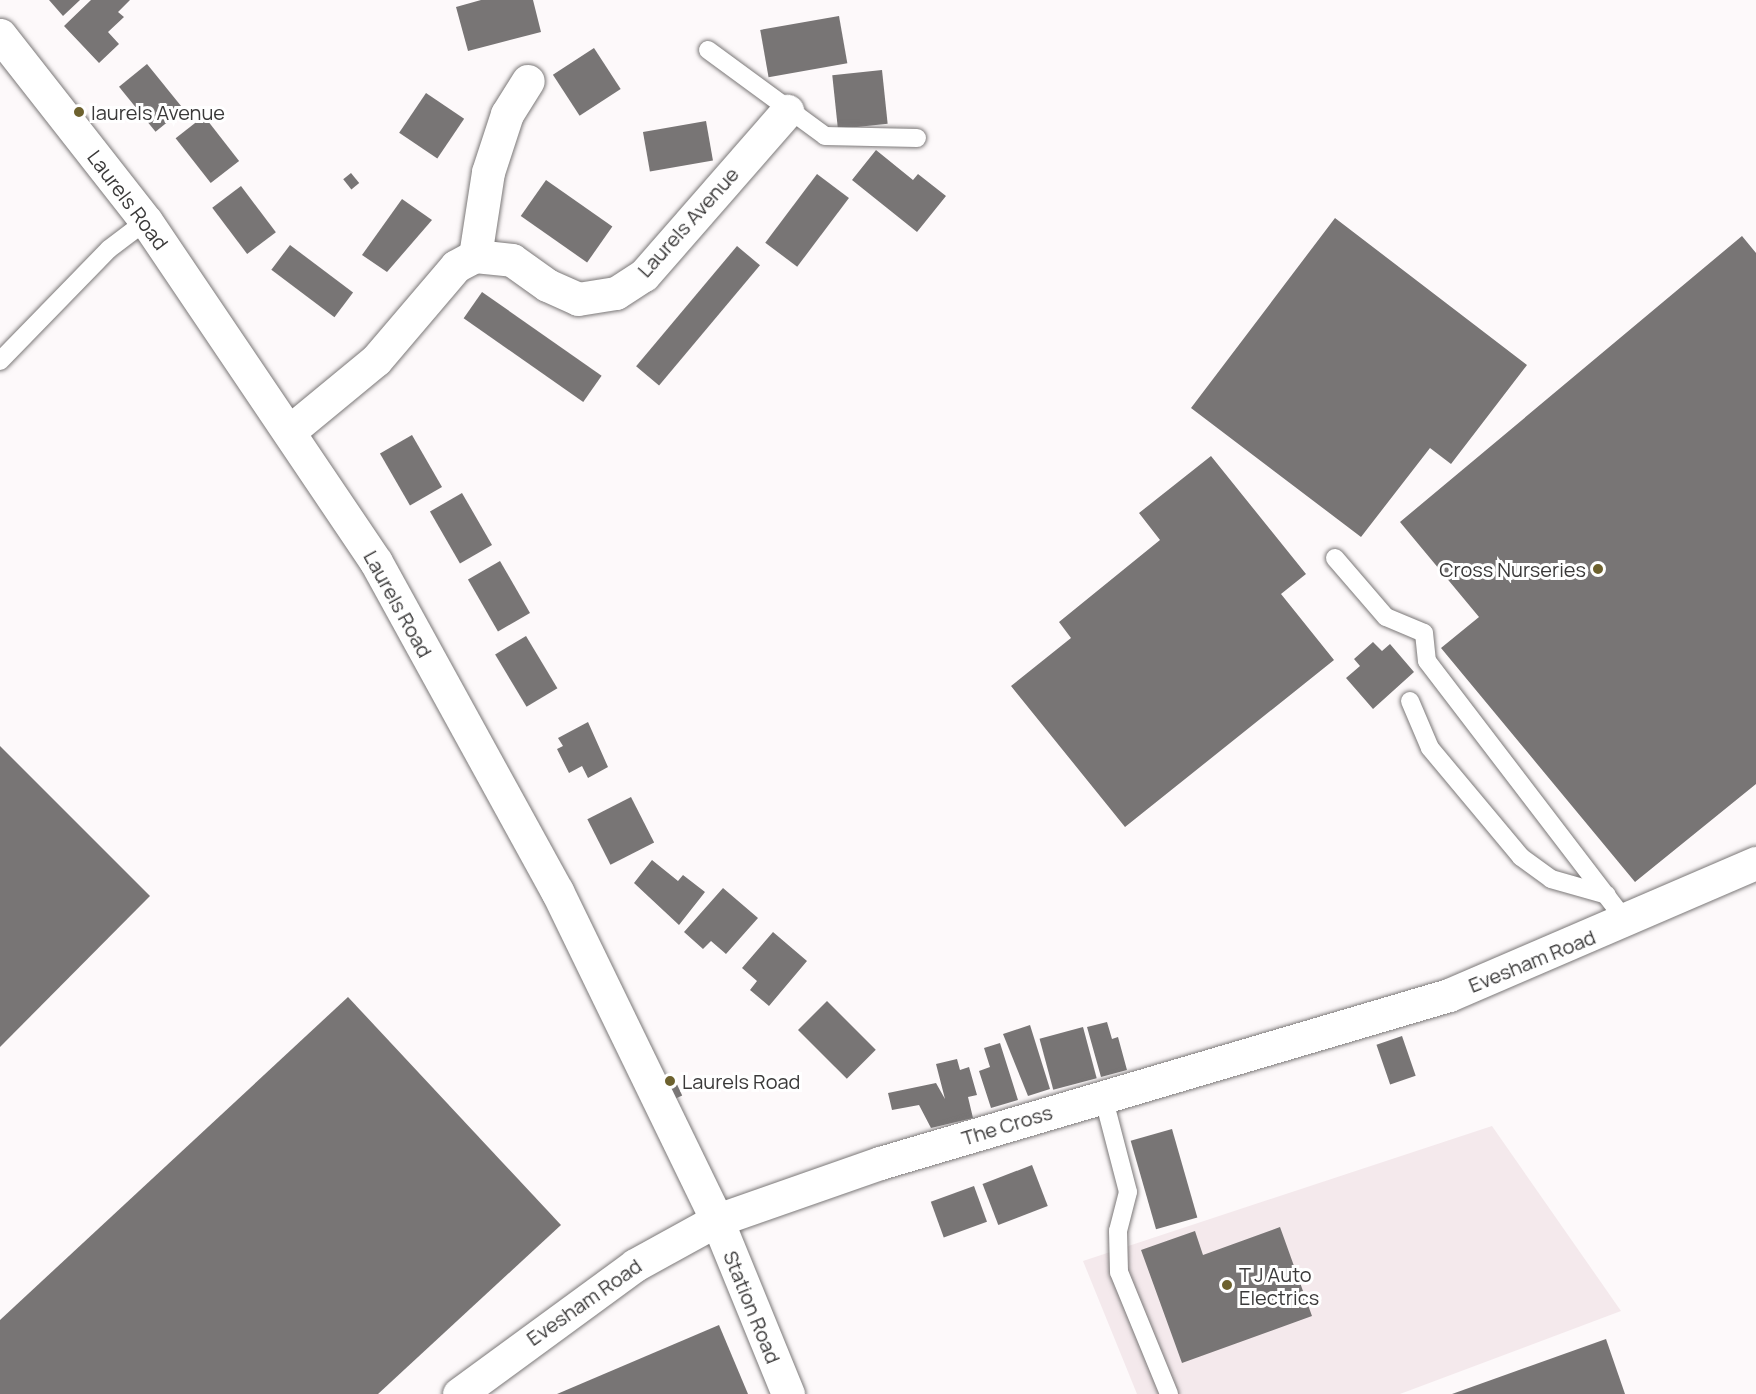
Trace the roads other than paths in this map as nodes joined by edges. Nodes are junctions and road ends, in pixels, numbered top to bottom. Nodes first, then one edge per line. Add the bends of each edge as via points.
1 (0, 35) edge
2 (708, 50) dead end
3 (528, 81) dead end
4 (787, 111) junction
5 (917, 138) dead end
6 (146, 221) junction
7 (475, 256) junction
8 (0, 361) edge
9 (291, 430) junction
10 (1335, 558) dead end
11 (1410, 701) dead end
12 (1756, 863) edge
13 (1607, 895) junction
14 (1627, 923) junction
15 (1299, 1036) joint
16 (1103, 1096) junction
17 (717, 1221) junction
18 (459, 1394) edge
19 (788, 1394) edge
20 (1169, 1394) edge

1 - 6 street, Laurels Road
2 - 4 lane
3 - 7 street via 507,114 488,172
4 - 5 lane via 825,136
4 - 7 street, Laurels Avenue via 644,275 616,293 578,299 547,285 513,260
6 - 8 lane via 109,249
6 - 9 street, Laurels Road
7 - 9 street via 456,266 376,360
9 - 17 street, Laurels Road via 376,562 557,891
10 - 13 lane via 1386,617 1424,633 1427,661
11 - 13 lane via 1430,748 1521,857 1551,879
12 - 14 street, Evesham Road
13 - 14 lane
14 - 15 street, Evesham Road via 1449,995
15 - 16 street, The Cross
16 - 17 street, The Cross via 880,1162
16 - 20 lane via 1128,1192 1118,1231 1119,1272
17 - 18 street, Evesham Road via 634,1265
17 - 19 street, Station Road

